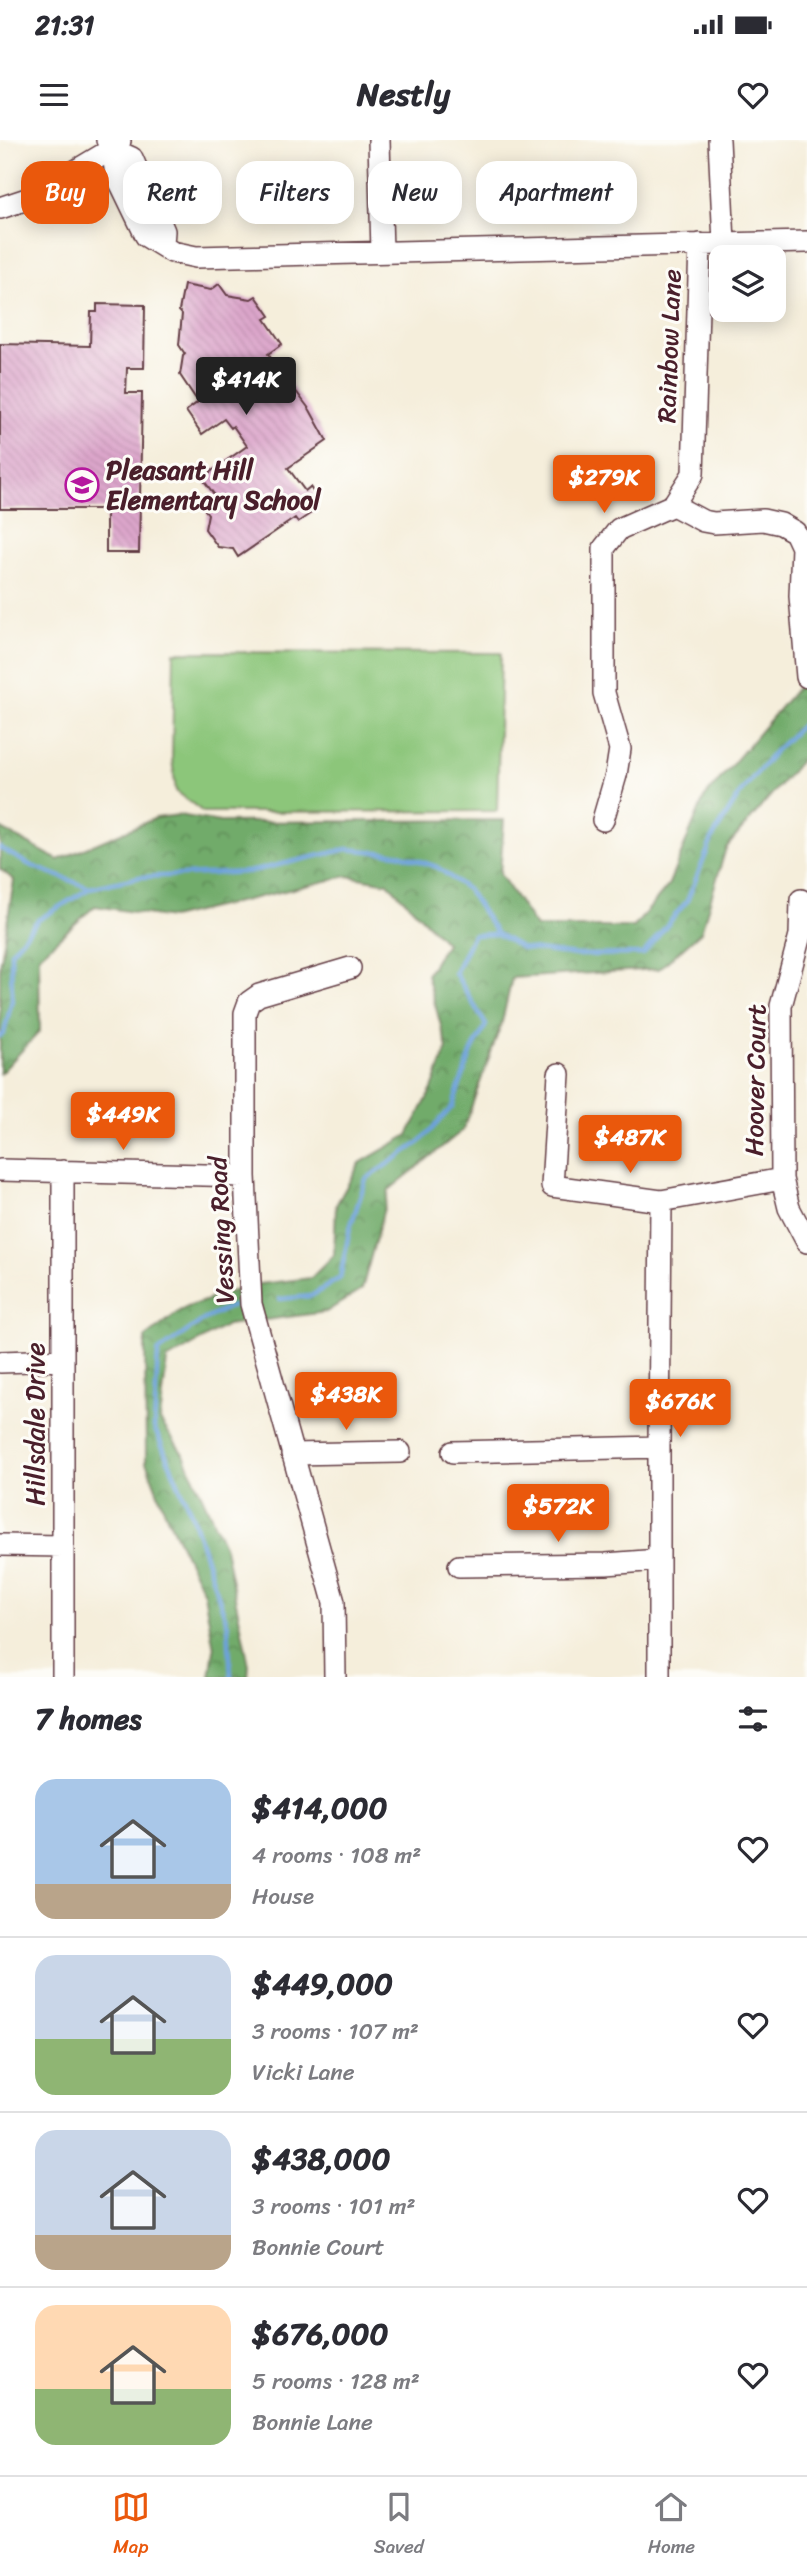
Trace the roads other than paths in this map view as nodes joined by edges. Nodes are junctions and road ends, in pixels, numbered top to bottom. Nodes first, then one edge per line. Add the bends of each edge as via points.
1 (379, 140) edge
2 (719, 140) edge
3 (113, 143) edge
4 (0, 208) edge
5 (807, 242) edge
6 (724, 243) junction
7 (700, 244) junction
8 (382, 252) junction
9 (673, 505) junction
10 (807, 677) edge
11 (603, 820) dead end
12 (801, 900) dead end
13 (350, 968) dead end
14 (559, 1074) dead end
15 (0, 1170) edge
16 (64, 1171) junction
17 (245, 1176) junction
18 (782, 1179) junction
19 (662, 1201) junction
20 (807, 1242) edge
21 (62, 1360) junction
22 (0, 1362) edge
23 (659, 1447) junction
24 (400, 1452) dead end
25 (453, 1452) dead end
26 (292, 1454) junction
27 (0, 1545) edge
28 (64, 1546) junction
29 (659, 1560) junction
30 (459, 1566) dead end
31 (64, 1677) edge
32 (335, 1677) edge
33 (659, 1677) edge

1 - 8 street
2 - 6 street
3 - 4 street via 30,198
3 - 8 street via 132,158 164,231 163,245 172,252 196,257
5 - 6 street
6 - 7 street
7 - 8 street
7 - 9 street, Rainbow Lane via 693,474
9 - 10 street via 703,521 763,520 781,523 795,532 802,547 800,596
9 - 11 street via 619,529 604,548 604,693 620,749
12 - 18 street, Hoover Court via 800,935 780,1006
13 - 17 street, Vessing Road via 249,1002 245,1013
14 - 19 street via 552,1186
15 - 16 street
16 - 17 street
16 - 21 street, Hillsdale Drive
17 - 26 street, Vessing Road via 251,1304
18 - 19 street
18 - 20 street, Hoover Court via 789,1209
19 - 23 street
21 - 22 street
21 - 28 street, Hillsdale Drive
23 - 25 street
23 - 29 street
24 - 26 street
26 - 32 street, Vessing Road via 334,1602
27 - 28 street
28 - 31 street, Hillsdale Drive
29 - 30 street
29 - 33 street

